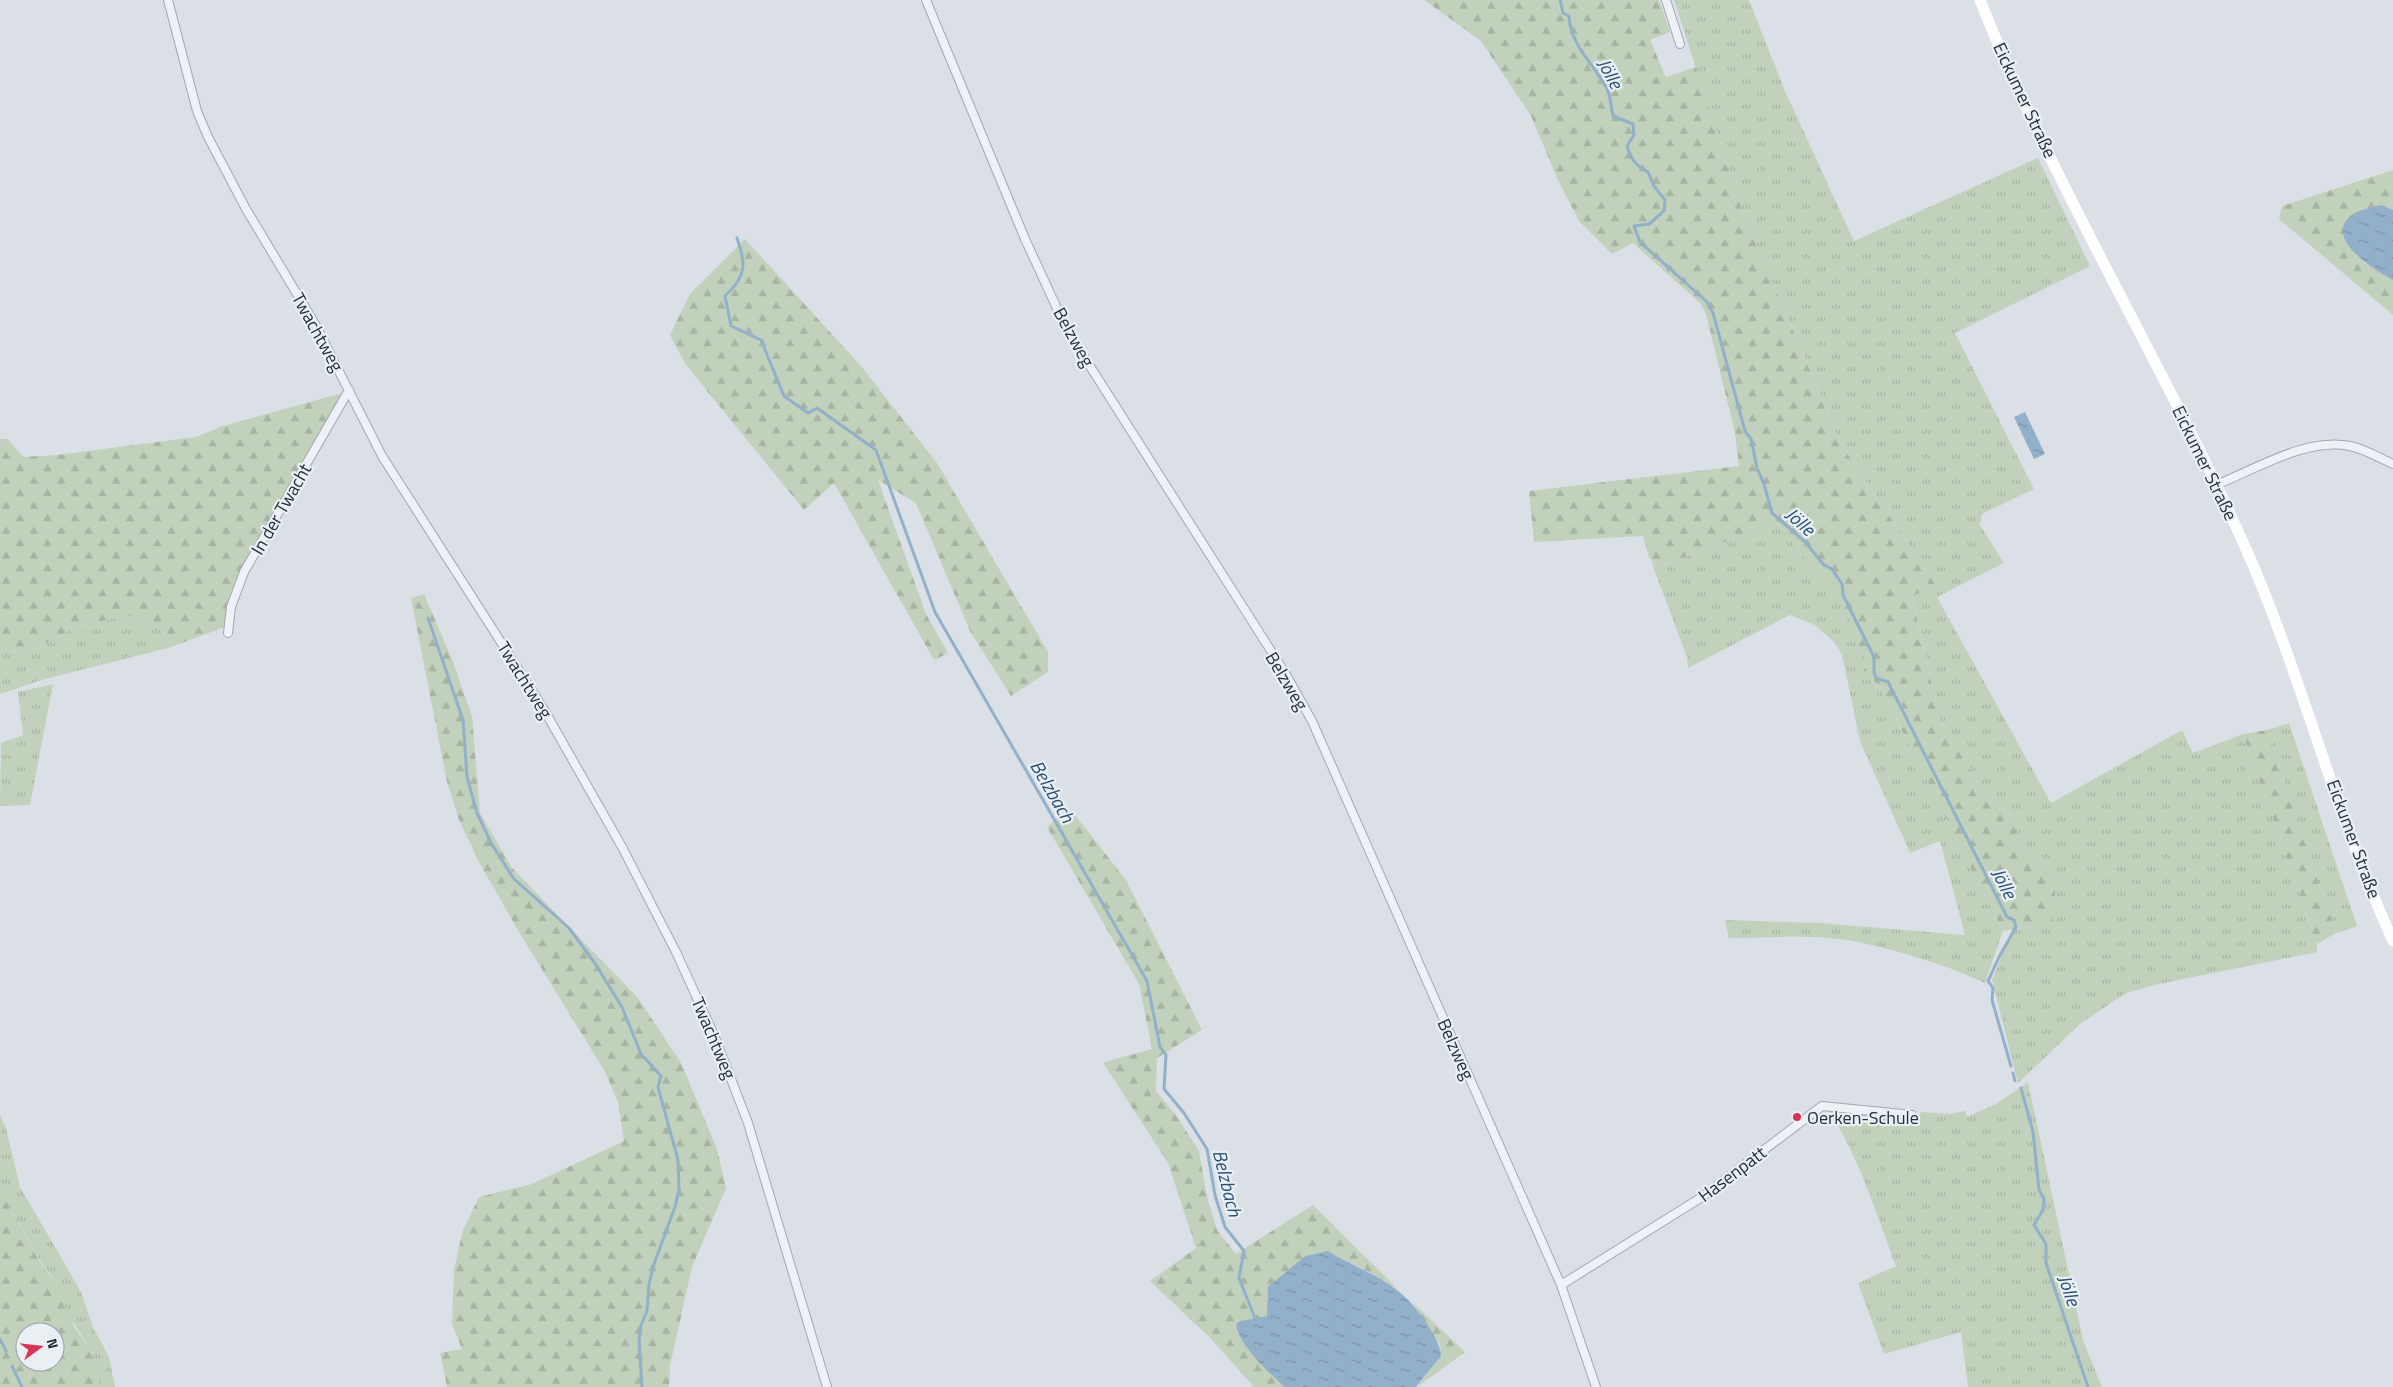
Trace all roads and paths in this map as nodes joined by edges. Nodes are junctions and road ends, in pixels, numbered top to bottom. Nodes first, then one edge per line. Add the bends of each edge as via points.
1 (168, 0) edge
2 (1666, 0) edge
3 (1980, 0) edge
4 (929, 1) edge
5 (1680, 44) dead end
6 (350, 390) junction
7 (2393, 464) edge
8 (2216, 485) junction
9 (228, 633) dead end
10 (2393, 940) edge
11 (1912, 1115) dead end
12 (1561, 1285) junction
13 (827, 1387) edge
14 (1596, 1387) edge

1 - 6 street, Twachtweg via 197,111 208,136 268,248 316,324
2 - 5 street
3 - 8 main road, Eickumer Straße via 2039,132
4 - 12 street, Belzweg via 1025,239 1067,330 1285,673 1312,721
6 - 9 street, In der Twacht via 244,572 230,607
6 - 13 street, Twachtweg via 382,456 543,708 622,847 676,952 714,1035 748,1124
7 - 8 street via 2352,447 2326,445 2302,449
8 - 10 main road, Eickumer Straße via 2266,600
11 - 12 street, Hasenpatt via 1822,1106 1702,1197
12 - 14 street, Belzweg

